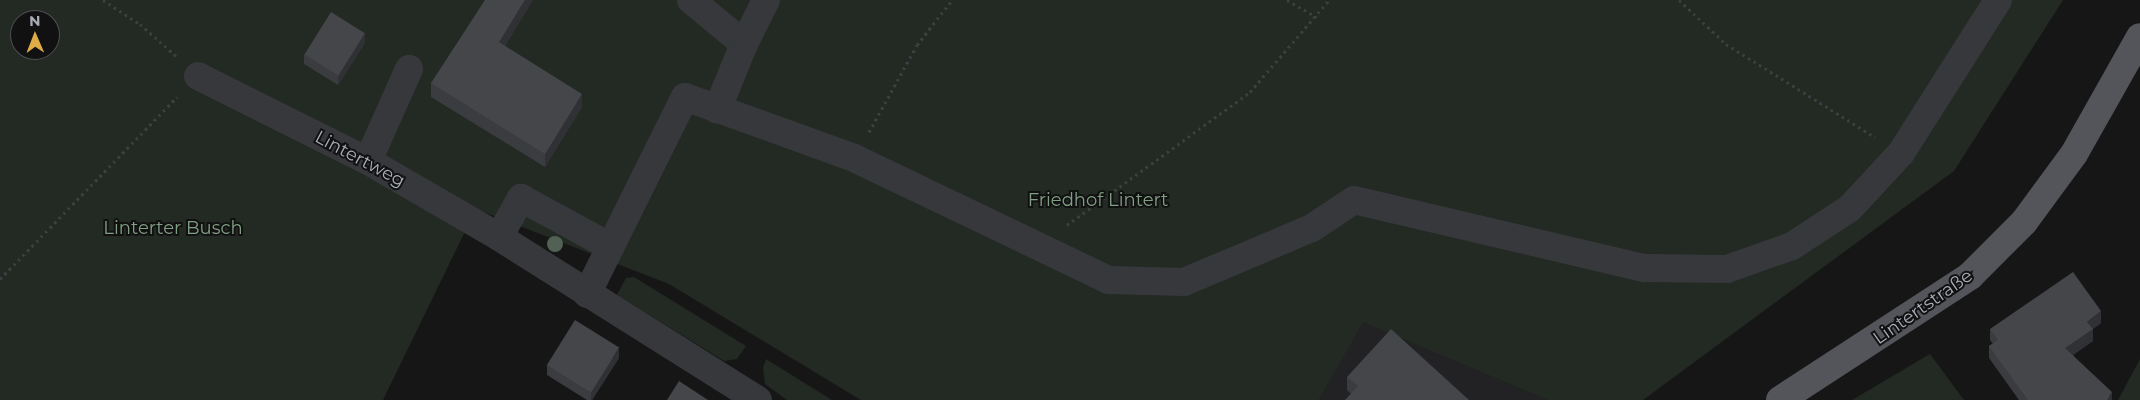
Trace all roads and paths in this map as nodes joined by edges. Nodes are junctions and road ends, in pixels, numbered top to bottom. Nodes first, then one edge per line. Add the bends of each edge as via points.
1 (103, 0) edge
2 (691, 0) edge
3 (766, 0) edge
4 (952, 0) edge
5 (1287, 0) edge
6 (1329, 0) edge
7 (1679, 0) edge
8 (1998, 0) edge
9 (1316, 17) junction
10 (2140, 37) edge
11 (744, 44) junction
12 (409, 69) dead end
13 (198, 76) junction
14 (717, 110) junction
15 (1901, 153) junction
16 (854, 158) junction
17 (368, 161) junction
18 (499, 237) junction
19 (611, 247) junction
20 (1036, 248) junction
21 (0, 279) edge
22 (588, 294) junction
23 (758, 400) edge
24 (1780, 400) edge

1 - 13 path via 140,24
2 - 11 lane
3 - 11 lane
4 - 16 path via 917,45
5 - 9 path
6 - 9 path
7 - 15 path via 1726,44
8 - 15 lane
9 - 20 path via 1250,92
10 - 24 main road, Lintertstraße via 2074,154 2024,222 1970,276
11 - 14 lane
12 - 17 lane
13 - 17 lane, Lintertweg
13 - 21 path
14 - 16 lane
14 - 19 lane via 685,97
15 - 20 lane via 1850,208 1792,246 1727,269 1644,268 1364,194 1312,228 1184,282 1109,280
16 - 20 lane
17 - 18 lane, Lintertweg
18 - 19 lane via 522,198
18 - 22 lane, Lintertweg
19 - 22 lane
22 - 23 lane, Lintertweg

